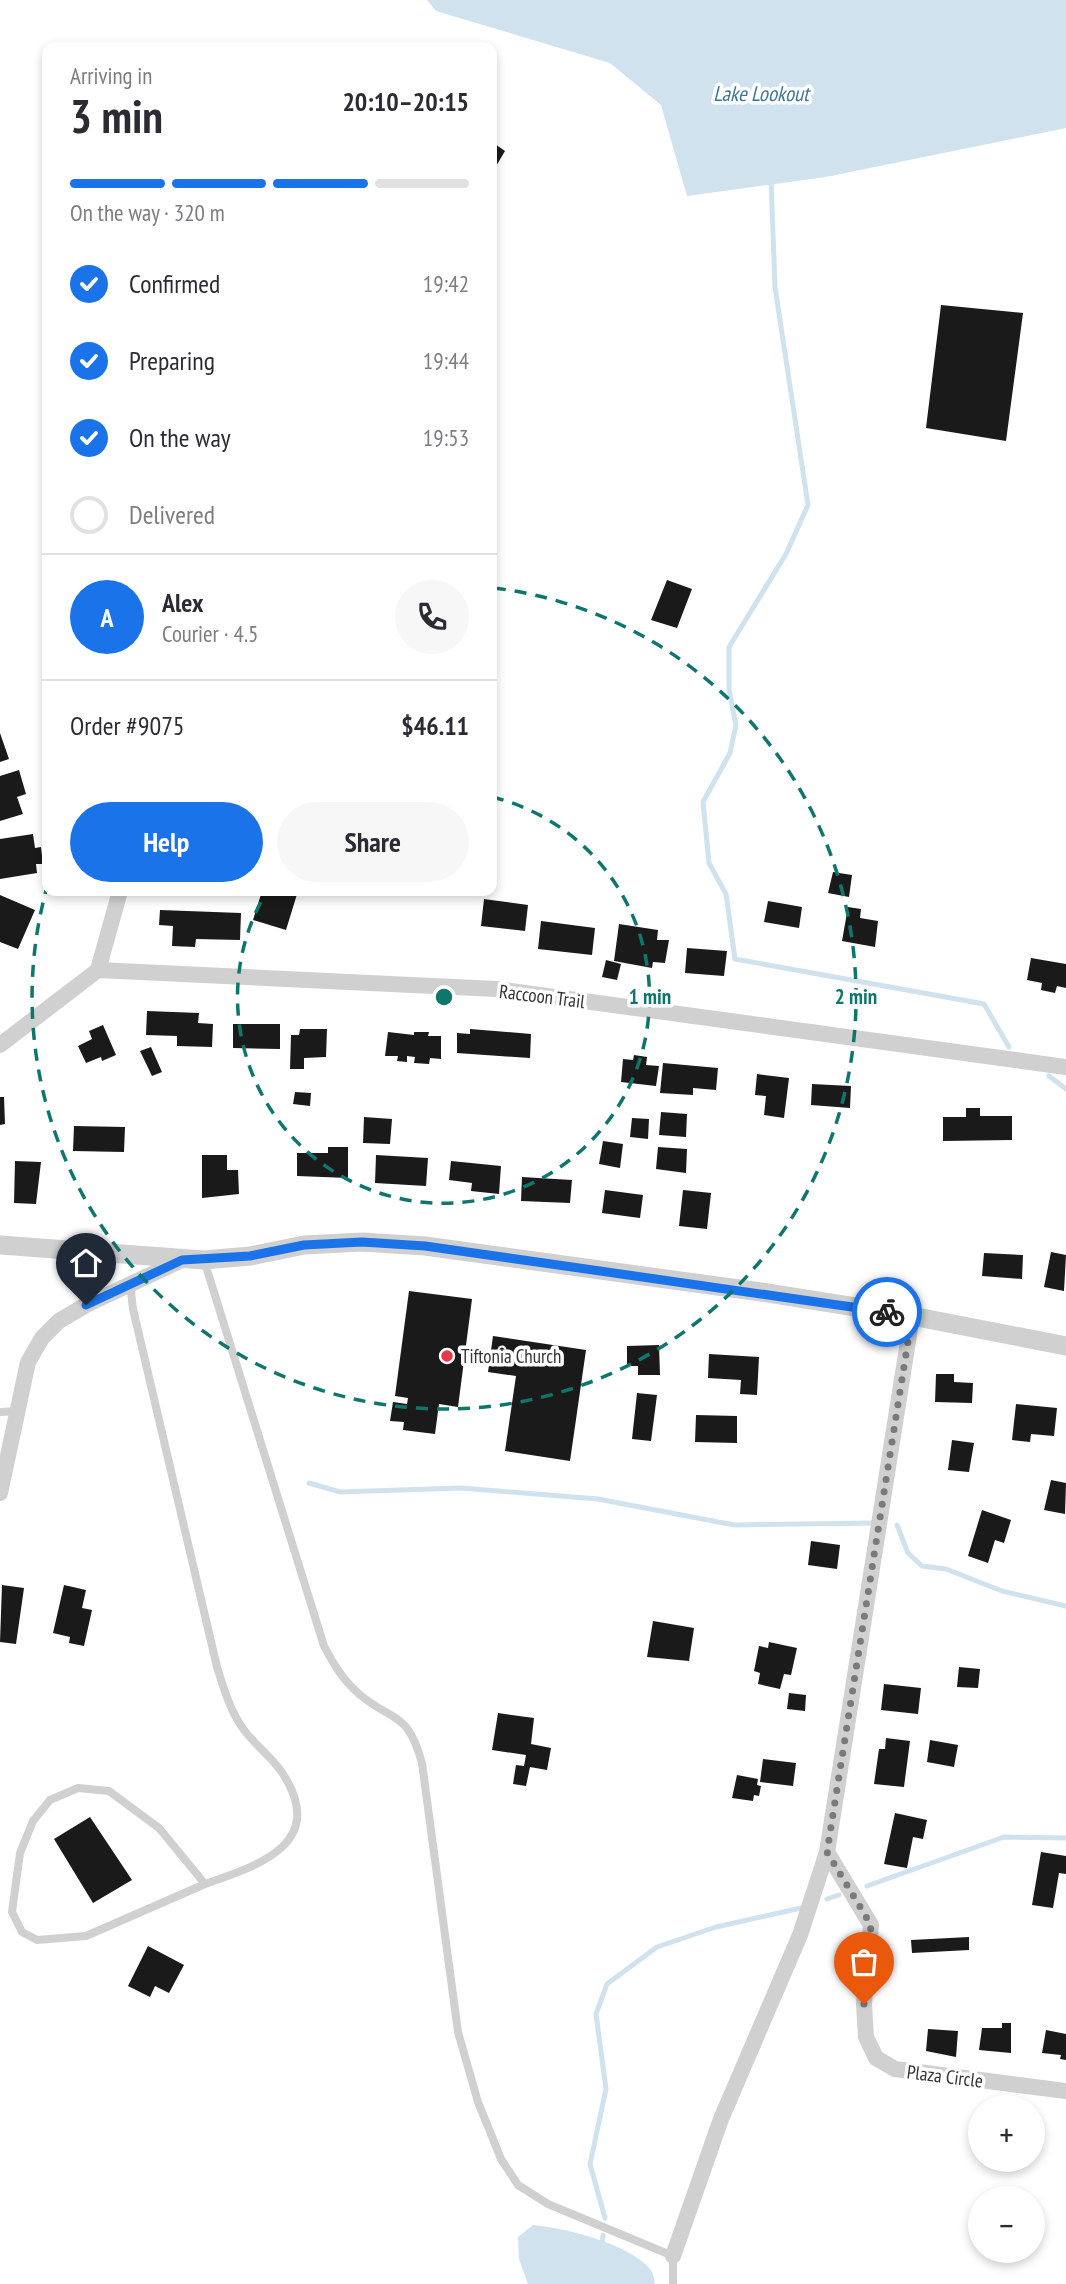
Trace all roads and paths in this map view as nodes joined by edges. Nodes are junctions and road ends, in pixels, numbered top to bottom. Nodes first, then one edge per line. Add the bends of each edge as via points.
1 (119, 896) edge
2 (98, 970) junction
3 (0, 1045) edge
4 (1066, 1067) edge
5 (0, 1245) edge
6 (182, 1260) junction
7 (204, 1260) junction
8 (131, 1283) junction
9 (912, 1316) junction
10 (1066, 1346) edge
11 (18, 1411) junction
12 (0, 1412) edge
13 (0, 1493) edge
14 (827, 1852) junction
15 (205, 1884) junction
16 (1066, 2091) edge
17 (673, 2256) junction
18 (673, 2284) edge

1 - 2 street
2 - 3 street
2 - 4 street, Raccoon Trail via 496,989
5 - 6 street
6 - 7 street
6 - 8 street
7 - 9 street via 304,1245 425,1246
7 - 17 lane via 324,1646 340,1676 361,1696 400,1718 414,1734 422,1763 458,2032 478,2102 501,2159 518,2185 548,2204
8 - 11 street via 59,1321 42,1338 28,1362
8 - 15 lane via 133,1310 217,1667 231,1709 282,1772 296,1812 293,1831 272,1858
9 - 10 street
9 - 14 street
11 - 12 lane
11 - 13 street
14 - 16 street, Plaza Circle via 871,1925 864,2004 866,2037 876,2059 895,2069
14 - 17 street via 800,1935 721,2119
15 - 15 lane via 86,1937 60,1941 37,1940 22,1932 12,1912 20,1853 33,1821 50,1800 78,1788 109,1791 159,1828
17 - 18 lane

